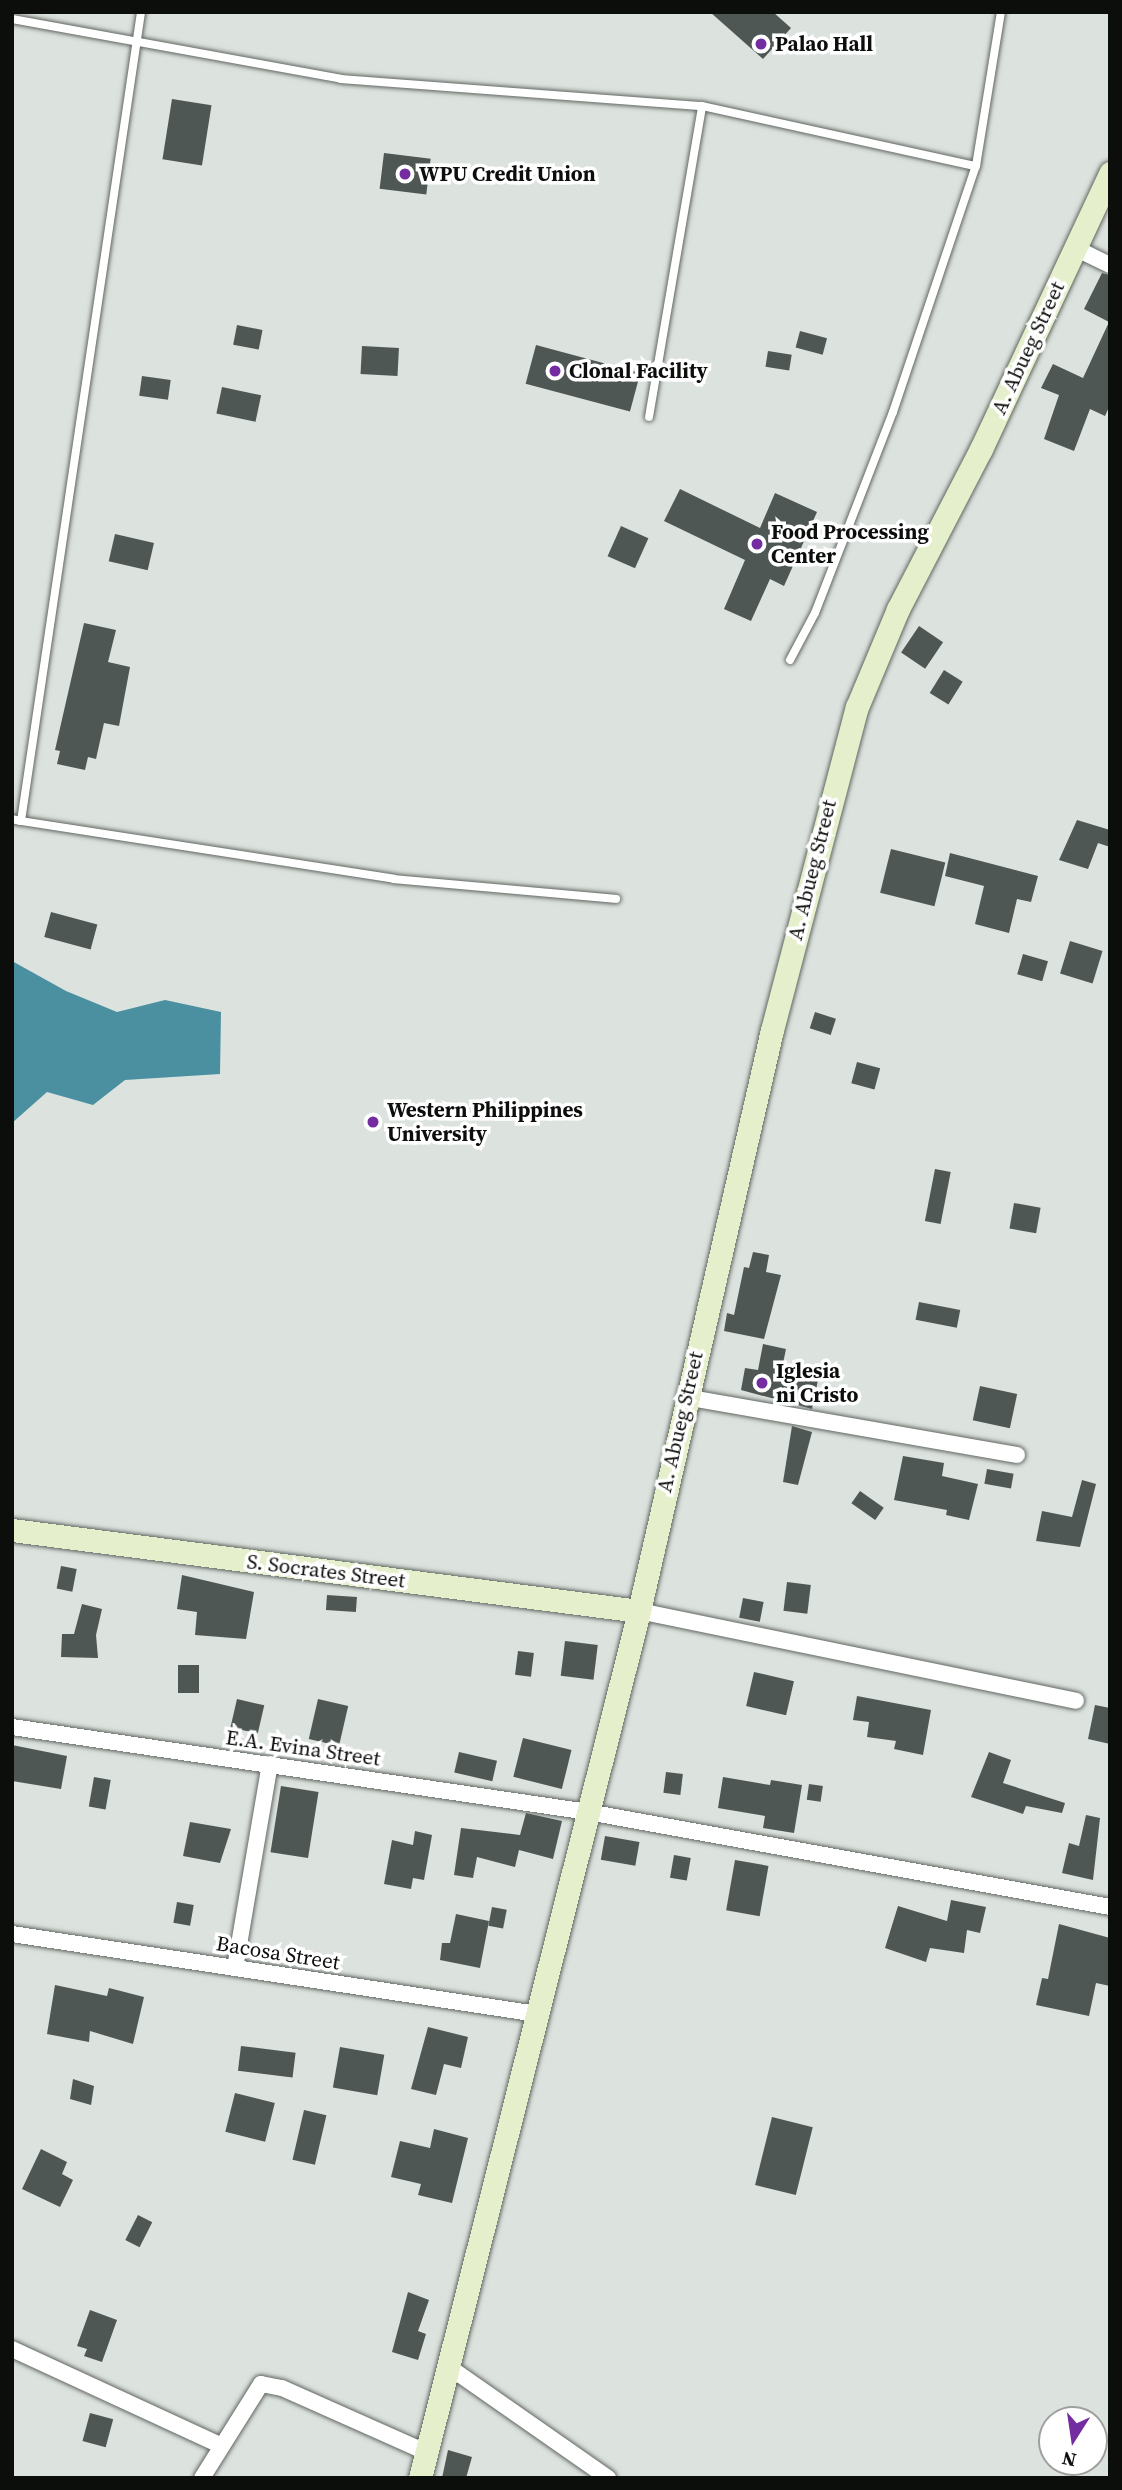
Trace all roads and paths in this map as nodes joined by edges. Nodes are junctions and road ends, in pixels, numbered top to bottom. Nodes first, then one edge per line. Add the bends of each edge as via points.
1 (141, 12) edge
2 (1001, 12) edge
3 (12, 19) edge
4 (137, 40) junction
5 (702, 106) junction
6 (976, 166) junction
7 (1110, 173) edge
8 (1075, 248) junction
9 (1110, 265) edge
10 (649, 417) dead end
11 (790, 660) dead end
12 (16, 820) edge
13 (617, 899) dead end
14 (685, 1396) junction
15 (1017, 1455) dead end
16 (12, 1530) edge
17 (639, 1611) junction
18 (1076, 1701) dead end
19 (12, 1727) edge
20 (270, 1764) junction
21 (588, 1812) junction
22 (1110, 1906) edge
23 (12, 1934) edge
24 (236, 1968) junction
25 (537, 2014) junction
26 (12, 2349) edge
27 (449, 2367) junction
28 (220, 2445) junction
29 (426, 2452) junction
30 (202, 2478) edge
31 (420, 2478) edge
32 (608, 2478) edge

1 - 4 lane
2 - 6 lane
3 - 4 lane
4 - 5 lane via 341,79
4 - 12 lane
5 - 6 lane
5 - 10 lane
6 - 11 lane via 893,412 815,613
7 - 8 street, A. Abueg Street
8 - 9 street
8 - 14 street, A. Abueg Street via 981,449 898,609 861,696 825,817
12 - 13 lane via 394,879
14 - 15 street
14 - 17 street, A. Abueg Street
16 - 17 street, S. Socrates Street
17 - 18 street
17 - 21 street, A. Abueg Street
19 - 20 street, E.A. Evina Street
20 - 21 street, E.A. Evina Street
20 - 24 street
21 - 22 street, E.A. Evina Street
21 - 25 street, A. Abueg Street
23 - 24 street, Bacosa Street
24 - 25 street, Bacosa Street
25 - 27 street, A. Abueg Street
26 - 28 street
27 - 29 street, A. Abueg Street
27 - 32 street
28 - 29 street via 255,2388 269,2384
28 - 30 street
29 - 31 street, A. Abueg Street

